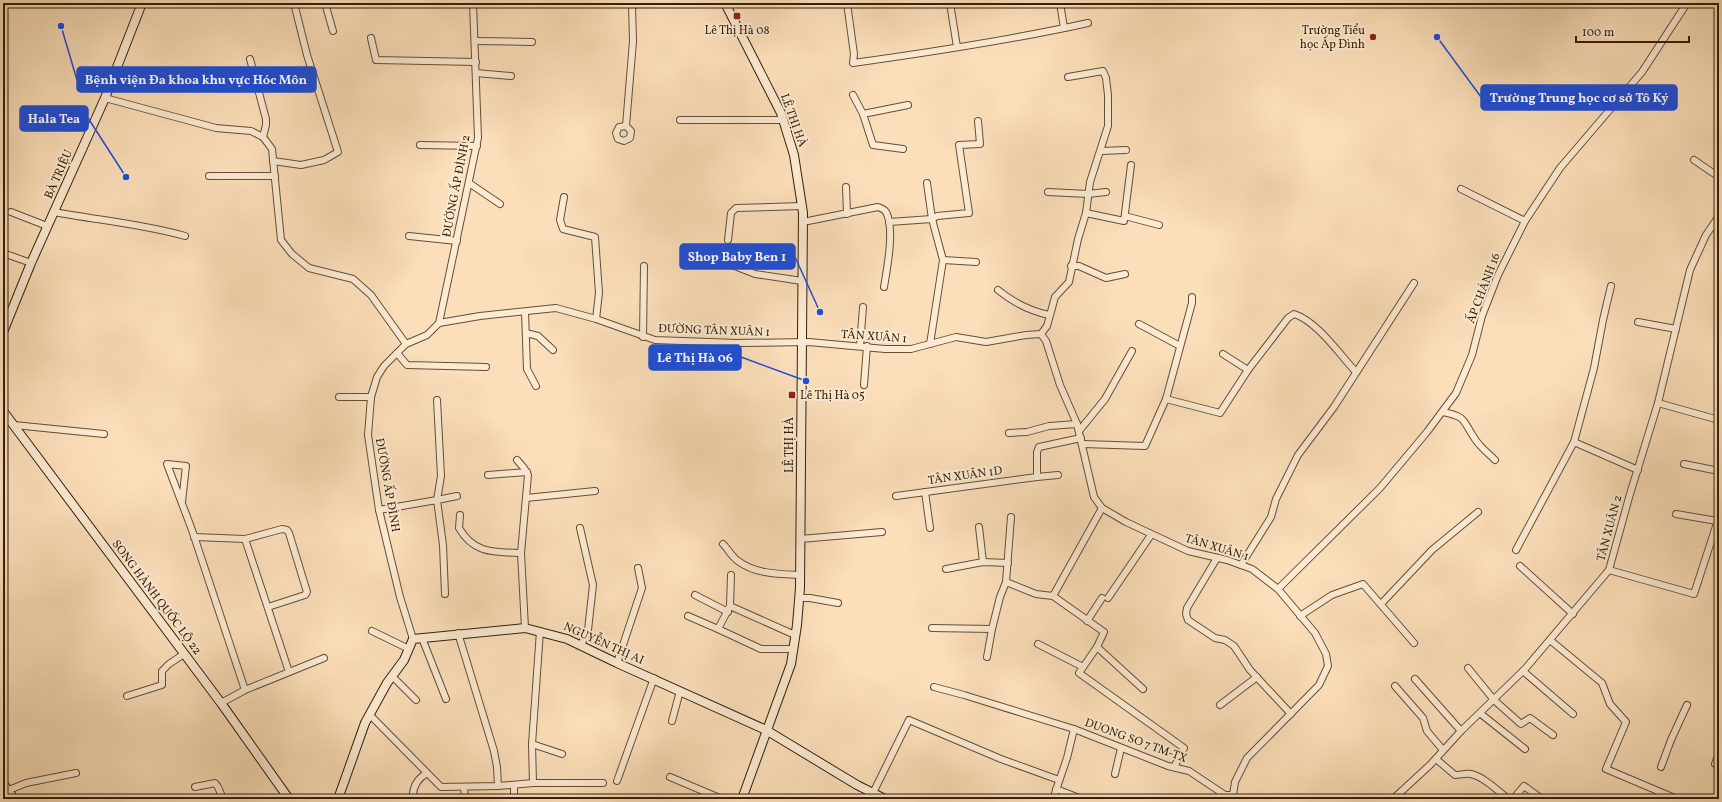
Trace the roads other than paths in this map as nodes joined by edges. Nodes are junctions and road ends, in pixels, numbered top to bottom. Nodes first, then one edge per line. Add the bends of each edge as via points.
1 (142, 3) edge
2 (294, 3) edge
3 (325, 3) edge
4 (473, 3) edge
5 (645, 3) edge
6 (725, 3) edge
7 (847, 3) edge
8 (950, 3) edge
9 (1060, 3) edge
10 (1687, 3) edge
11 (1088, 23) dead end
12 (1064, 28) junction
13 (333, 31) dead end
14 (371, 38) dead end
15 (475, 41) junction
16 (532, 42) dead end
17 (957, 47) junction
18 (250, 59) dead end
19 (476, 62) junction
20 (476, 73) junction
21 (511, 76) dead end
22 (1068, 77) dead end
23 (853, 95) dead end
24 (105, 98) junction
25 (908, 105) dead end
26 (863, 114) junction
27 (680, 120) dead end
28 (783, 120) junction
29 (978, 121) dead end
30 (626, 126) dead end
31 (263, 137) junction
32 (420, 145) dead end
33 (477, 146) junction
34 (903, 149) dead end
35 (1126, 150) dead end
36 (1101, 151) junction
37 (1694, 160) dead end
38 (273, 161) junction
39 (1131, 165) dead end
40 (209, 176) dead end
41 (275, 176) junction
42 (1719, 177) edge
43 (469, 182) junction
44 (927, 183) dead end
45 (846, 187) dead end
46 (1461, 189) dead end
47 (1048, 192) dead end
48 (1106, 192) dead end
49 (1088, 194) junction
50 (564, 197) dead end
51 (500, 204) dead end
52 (802, 206) junction
53 (11, 212) dead end
54 (54, 212) junction
55 (1086, 213) junction
56 (847, 214) junction
57 (1125, 216) junction
58 (1719, 216) edge
59 (932, 218) junction
60 (1525, 221) junction
61 (803, 222) junction
62 (889, 222) junction
63 (1159, 225) dead end
64 (47, 226) junction
65 (185, 236) dead end
66 (409, 236) dead end
67 (728, 240) dead end
68 (457, 241) junction
69 (3, 253) edge
70 (943, 260) junction
71 (976, 262) dead end
72 (31, 263) junction
73 (732, 265) dead end
74 (644, 266) dead end
75 (1071, 266) junction
76 (1125, 274) dead end
77 (802, 281) junction
78 (1414, 283) dead end
79 (1611, 286) dead end
80 (884, 287) dead end
81 (998, 290) dead end
82 (1192, 297) dead end
83 (863, 307) dead end
84 (525, 312) junction
85 (1049, 315) junction
86 (596, 319) junction
87 (1638, 322) dead end
88 (439, 323) junction
89 (1139, 324) dead end
90 (1676, 329) junction
91 (3, 332) edge
92 (526, 333) junction
93 (1041, 334) junction
94 (643, 337) junction
95 (801, 341) junction
96 (406, 344) junction
97 (930, 344) junction
98 (863, 346) junction
99 (1180, 346) junction
100 (553, 350) dead end
101 (1132, 351) dead end
102 (397, 353) junction
103 (1223, 354) dead end
104 (486, 367) dead end
105 (1248, 370) junction
106 (1356, 372) junction
107 (864, 385) dead end
108 (536, 386) dead end
109 (339, 397) dead end
110 (370, 397) junction
111 (1166, 399) junction
112 (437, 400) dead end
113 (1658, 403) junction
114 (3, 411) edge
115 (1443, 412) junction
116 (1719, 420) edge
117 (14, 425) junction
118 (1078, 427) junction
119 (1009, 433) dead end
120 (104, 434) dead end
121 (1082, 441) junction
122 (1574, 442) junction
123 (517, 460) dead end
124 (1495, 460) dead end
125 (1684, 464) dead end
126 (1638, 470) junction
127 (527, 472) junction
128 (1719, 472) edge
129 (488, 475) dead end
130 (1058, 475) dead end
131 (1037, 477) junction
132 (595, 491) dead end
133 (925, 492) junction
134 (457, 496) dead end
135 (896, 496) dead end
136 (526, 498) junction
137 (437, 500) junction
138 (182, 502) junction
139 (1102, 508) junction
140 (379, 510) junction
141 (1478, 512) dead end
142 (1676, 514) dead end
143 (460, 515) dead end
144 (1011, 517) dead end
145 (1718, 519) edge
146 (979, 527) dead end
147 (580, 528) dead end
148 (930, 528) dead end
149 (882, 532) dead end
150 (1151, 535) junction
151 (194, 537) junction
152 (800, 539) junction
153 (245, 540) junction
154 (723, 544) dead end
155 (1516, 550) dead end
156 (521, 553) junction
157 (1217, 558) junction
158 (983, 562) junction
159 (1008, 563) junction
160 (1241, 565) junction
161 (1520, 566) dead end
162 (638, 568) dead end
163 (946, 569) dead end
164 (1609, 570) junction
165 (800, 575) junction
166 (732, 576) dead end
167 (1006, 582) junction
168 (1278, 589) junction
169 (445, 594) dead end
170 (695, 596) dead end
171 (1053, 596) junction
172 (799, 598) junction
173 (838, 603) dead end
174 (1381, 604) junction
175 (268, 607) junction
176 (729, 609) junction
177 (1573, 614) junction
178 (688, 616) dead end
179 (1300, 616) junction
180 (1088, 621) junction
181 (525, 628) junction
182 (932, 628) dead end
183 (718, 629) junction
184 (992, 629) junction
185 (372, 631) dead end
186 (540, 631) junction
187 (458, 633) junction
188 (795, 635) junction
189 (422, 638) junction
190 (414, 639) junction
191 (1550, 640) junction
192 (1414, 643) dead end
193 (1038, 644) dead end
194 (581, 645) junction
195 (1097, 647) junction
196 (409, 649) junction
197 (793, 649) junction
198 (184, 654) junction
199 (987, 657) dead end
200 (324, 658) dead end
201 (617, 663) junction
202 (1083, 667) junction
203 (1468, 668) dead end
204 (1523, 671) junction
205 (289, 672) junction
206 (392, 676) junction
207 (1257, 677) junction
208 (654, 678) junction
209 (1415, 679) dead end
210 (1395, 686) dead end
211 (934, 687) dead end
212 (1143, 689) dead end
213 (245, 690) junction
214 (680, 691) junction
215 (128, 696) dead end
216 (446, 699) dead end
217 (416, 700) dead end
218 (1494, 700) junction
219 (221, 703) junction
220 (1220, 705) dead end
221 (1687, 705) dead end
222 (1291, 714) junction
223 (1481, 714) junction
224 (1572, 714) dead end
225 (370, 715) junction
226 (672, 721) dead end
227 (1074, 729) junction
228 (766, 730) junction
229 (1461, 731) junction
230 (1553, 735) dead end
231 (532, 744) junction
232 (1121, 748) junction
233 (1443, 750) junction
234 (1525, 750) dead end
235 (1719, 753) edge
236 (562, 754) dead end
237 (1436, 759) junction
238 (1715, 764) dead end
239 (1174, 767) junction
240 (1661, 767) dead end
241 (76, 773) dead end
242 (427, 773) junction
243 (1114, 774) dead end
244 (670, 777) dead end
245 (1059, 780) junction
246 (617, 781) dead end
247 (532, 783) junction
248 (602, 783) dead end
249 (514, 785) junction
250 (498, 786) junction
251 (195, 787) dead end
252 (464, 787) junction
253 (1056, 789) junction
254 (6, 792) edge
255 (873, 793) junction
256 (1235, 797) edge
257 (1667, 797) edge
258 (223, 799) edge
259 (289, 799) edge
260 (338, 799) edge
261 (413, 799) edge
262 (465, 799) edge
263 (514, 799) edge
264 (722, 799) edge
265 (742, 799) edge
266 (885, 799) edge
267 (1052, 799) edge
268 (1082, 799) edge
269 (1394, 799) edge
270 (1508, 799) edge
271 (1513, 799) edge
272 (1542, 799) edge
273 (1676, 799) edge

1 - 24 street, BÀ TRIỆU
2 - 38 street via 306,56 338,152 324,160 301,165
3 - 13 street
4 - 15 street, ĐƯỜNG ẤP ĐÌNH 2
5 - 30 street via 632,4 633,41
6 - 28 street, LÊ THỊ HÀ
7 - 17 street via 853,64
8 - 17 street
9 - 12 street
10 - 60 street, ẤP CHÁNH 16 via 1642,72 1560,168
11 - 12 street
12 - 17 street
14 - 19 street via 376,60
15 - 16 street
15 - 19 street, ĐƯỜNG ẤP ĐÌNH 2
18 - 31 street via 266,120
19 - 20 street, ĐƯỜNG ẤP ĐÌNH 2
20 - 21 street
20 - 33 street, ĐƯỜNG ẤP ĐÌNH 2
22 - 36 street via 1102,71 1106,78 1108,126
23 - 26 street
24 - 31 street via 216,128 251,131
24 - 54 street, BÀ TRIỆU
25 - 26 street
26 - 34 street via 873,145
27 - 28 street
28 - 52 street, LÊ THỊ HÀ via 794,155
29 - 59 street via 980,144 959,145 969,213
31 - 38 street via 272,149
32 - 33 street
33 - 43 street, ĐƯỜNG ẤP ĐÌNH 2
35 - 36 street
36 - 49 street
37 - 42 street
38 - 41 street
39 - 57 street
40 - 41 street
41 - 96 street via 281,240 292,254 309,268 353,279 371,295
43 - 51 street
43 - 68 street, ĐƯỜNG ẤP ĐÌNH 2
44 - 59 street
45 - 56 street
46 - 60 street
47 - 49 street
48 - 49 street
49 - 55 street
50 - 86 street via 560,220 562,229 595,237 599,294
52 - 61 street, LÊ THỊ HÀ
52 - 67 street via 736,208 731,213
53 - 64 street
54 - 64 street, BÀ TRIỆU
54 - 65 street
55 - 57 street via 1124,221
55 - 75 street
56 - 61 street
56 - 62 street via 878,207 886,211
57 - 63 street
58 - 90 street, TÂN XUÂN 2 via 1706,235 1690,270
59 - 62 street
59 - 70 street
60 - 115 street, ẤP CHÁNH 16 via 1498,275 1482,316 1472,355 1456,393
61 - 77 street, LÊ THỊ HÀ
62 - 80 street via 889,251
64 - 72 street, BÀ TRIỆU
66 - 68 street
68 - 88 street, ĐƯỜNG ẤP ĐÌNH 2
69 - 72 street
70 - 71 street
70 - 97 street
72 - 91 street, BÀ TRIỆU
73 - 77 street via 755,274
74 - 94 street
75 - 76 street via 1079,266 1106,278
75 - 85 street via 1069,282 1056,297
77 - 95 street, LÊ THỊ HÀ
78 - 106 street
79 - 122 street via 1594,368
81 - 85 street via 1010,300 1033,312
82 - 99 street
83 - 98 street
84 - 86 street, ĐƯỜNG TÂN XUÂN 1 via 556,308
84 - 88 street, ĐƯỜNG TÂN XUÂN 1
84 - 92 street
85 - 93 street via 1047,326
86 - 94 street, ĐƯỜNG TÂN XUÂN 1
87 - 90 street
88 - 96 street via 427,335
89 - 99 street
90 - 113 street, TÂN XUÂN 2
92 - 100 street via 538,336
92 - 108 street via 527,369
93 - 97 street, TÂN XUÂN 1 via 986,342 956,337
93 - 118 street via 1046,341 1060,385
94 - 95 street, ĐƯỜNG TÂN XUÂN 1 via 692,343
95 - 98 street, TÂN XUÂN 1
95 - 152 street, LÊ THỊ HÀ
96 - 102 street, ĐƯỜNG ẤP ĐÌNH
97 - 98 street, TÂN XUÂN 1 via 911,349
98 - 107 street
99 - 111 street
101 - 118 street via 1105,399
102 - 104 street via 407,365
102 - 110 street, ĐƯỜNG ẤP ĐÌNH via 377,377
103 - 105 street
105 - 106 street via 1288,318 1294,314 1318,331
105 - 111 street via 1220,413
106 - 160 street via 1334,407 1298,454 1279,492 1271,517
109 - 110 street
110 - 140 street, ĐƯỜNG ẤP ĐÌNH via 368,434
111 - 121 street via 1145,446
112 - 137 street via 441,476
113 - 116 street
113 - 126 street, TÂN XUÂN 2
114 - 117 street, SONG HÀNH QUỐC LỘ 22
115 - 124 street via 1463,418 1476,440
115 - 168 street, ẤP CHÁNH 16 via 1380,488
117 - 120 street
117 - 198 street, SONG HÀNH QUỐC LỘ 22
118 - 119 street via 1049,426 1027,432
118 - 121 street
121 - 131 street via 1039,447
121 - 139 street via 1094,497
122 - 126 street
122 - 155 street
123 - 127 street
125 - 128 street
126 - 164 street, TÂN XUÂN 2
127 - 129 street
127 - 136 street
130 - 131 street, TÂN XUÂN 1D
131 - 133 street, TÂN XUÂN 1D
132 - 136 street
133 - 135 street, TÂN XUÂN 1D
133 - 148 street
134 - 137 street
136 - 156 street
137 - 140 street
137 - 169 street via 443,545
138 - 138 street via 180,496 167,464 186,466
138 - 151 street
139 - 150 street, TÂN XUÂN 1
139 - 171 street
140 - 190 street, ĐƯỜNG ẤP ĐÌNH via 400,598
141 - 174 street via 1432,550
142 - 145 street
143 - 156 street via 459,528 470,543 494,552
144 - 159 street
145 - 164 street via 1694,594
146 - 158 street
147 - 194 street via 593,585 588,630
149 - 152 street
150 - 157 street, TÂN XUÂN 1 via 1188,551
150 - 180 street
151 - 153 street
151 - 213 street
152 - 165 street, LÊ THỊ HÀ
153 - 175 street
153 - 175 street via 282,529 289,533 307,592 305,595
154 - 165 street via 738,561 754,569 769,573
156 - 181 street
157 - 160 street, TÂN XUÂN 1
157 - 207 street via 1188,608 1188,620 1214,638 1225,640 1234,646
158 - 159 street
158 - 163 street
159 - 167 street
160 - 168 street, TÂN XUÂN 1 via 1252,569
161 - 177 street
162 - 201 street via 642,588
164 - 177 street, TÂN XUÂN 2
165 - 172 street, LÊ THỊ HÀ
166 - 176 street
167 - 171 street via 1036,594
167 - 184 street
168 - 179 street, TÂN XUÂN 1
170 - 176 street
171 - 180 street
172 - 173 street
172 - 188 street, LÊ THỊ HÀ
174 - 179 street via 1363,584 1332,595
174 - 192 street
175 - 205 street
176 - 183 street
176 - 188 street
177 - 191 street, TÂN XUÂN 2
178 - 183 street
179 - 222 street, TÂN XUÂN 1 via 1315,633 1326,654 1328,666 1320,685
180 - 195 street via 1104,632
181 - 186 street, NGUYỄN THỊ AI
181 - 187 street, NGUYỄN THỊ AI
182 - 184 street
183 - 197 street via 761,649
184 - 199 street
185 - 196 street
186 - 194 street, NGUYỄN THỊ AI
186 - 231 street
187 - 189 street, NGUYỄN THỊ AI
187 - 250 street via 494,751
188 - 197 street, LÊ THỊ HÀ
189 - 190 street, NGUYỄN THỊ AI
189 - 216 street
190 - 196 street
191 - 204 street, TÂN XUÂN 2
191 - 257 street via 1602,683 1610,704 1626,722 1606,769
193 - 202 street
194 - 201 street, NGUYỄN THỊ AI
195 - 202 street
195 - 212 street
196 - 206 street
197 - 228 street, LÊ THỊ HÀ via 791,664
198 - 215 street via 162,671 162,685
198 - 219 street, SONG HÀNH QUỐC LỘ 22
200 - 205 street
201 - 208 street, NGUYỄN THỊ AI
202 - 239 street via 1079,672 1184,748
203 - 218 street
204 - 218 street, TÂN XUÂN 2
204 - 224 street
205 - 213 street
206 - 217 street
206 - 225 street
207 - 220 street
207 - 222 street
208 - 214 street, NGUYỄN THỊ AI
208 - 246 street
209 - 229 street
210 - 233 street via 1424,718 1427,731
211 - 227 street
213 - 219 street
214 - 226 street
214 - 228 street, NGUYỄN THỊ AI
218 - 223 street, TÂN XUÂN 2
218 - 230 street via 1521,724 1530,718
219 - 259 street, SONG HÀNH QUỐC LỘ 22
221 - 240 street
222 - 256 street, TÂN XUÂN 1 via 1247,758 1235,782
223 - 229 street, TÂN XUÂN 2
223 - 234 street
225 - 242 street
225 - 260 street
227 - 232 street, DUONG SO 7 TM-TX
227 - 245 street, DUONG SO 7 TM-TX
228 - 255 street, NGUYỄN THỊ AI
228 - 265 street, LÊ THỊ HÀ
229 - 233 street, TÂN XUÂN 2
231 - 236 street
231 - 247 street
232 - 239 street, DUONG SO 7 TM-TX
232 - 243 street
233 - 237 street, TÂN XUÂN 2
235 - 238 street
237 - 269 street, TÂN XUÂN 2
237 - 270 street via 1455,775 1468,773 1476,776
239 - 256 street, DUONG SO 7 TM-TX via 1189,771 1225,795
241 - 254 street via 26,783
242 - 252 street via 441,787
242 - 261 street via 418,778 412,791
244 - 264 street
245 - 253 street, DUONG SO 7 TM-TX
245 - 255 street via 1000,759 909,720
247 - 248 street
247 - 249 street
249 - 250 street
249 - 263 street
250 - 252 street
251 - 258 street via 214,784
252 - 262 street
253 - 267 street, DUONG SO 7 TM-TX
253 - 268 street
255 - 266 street, NGUYỄN THỊ AI
257 - 273 street
271 - 272 street via 1524,786

